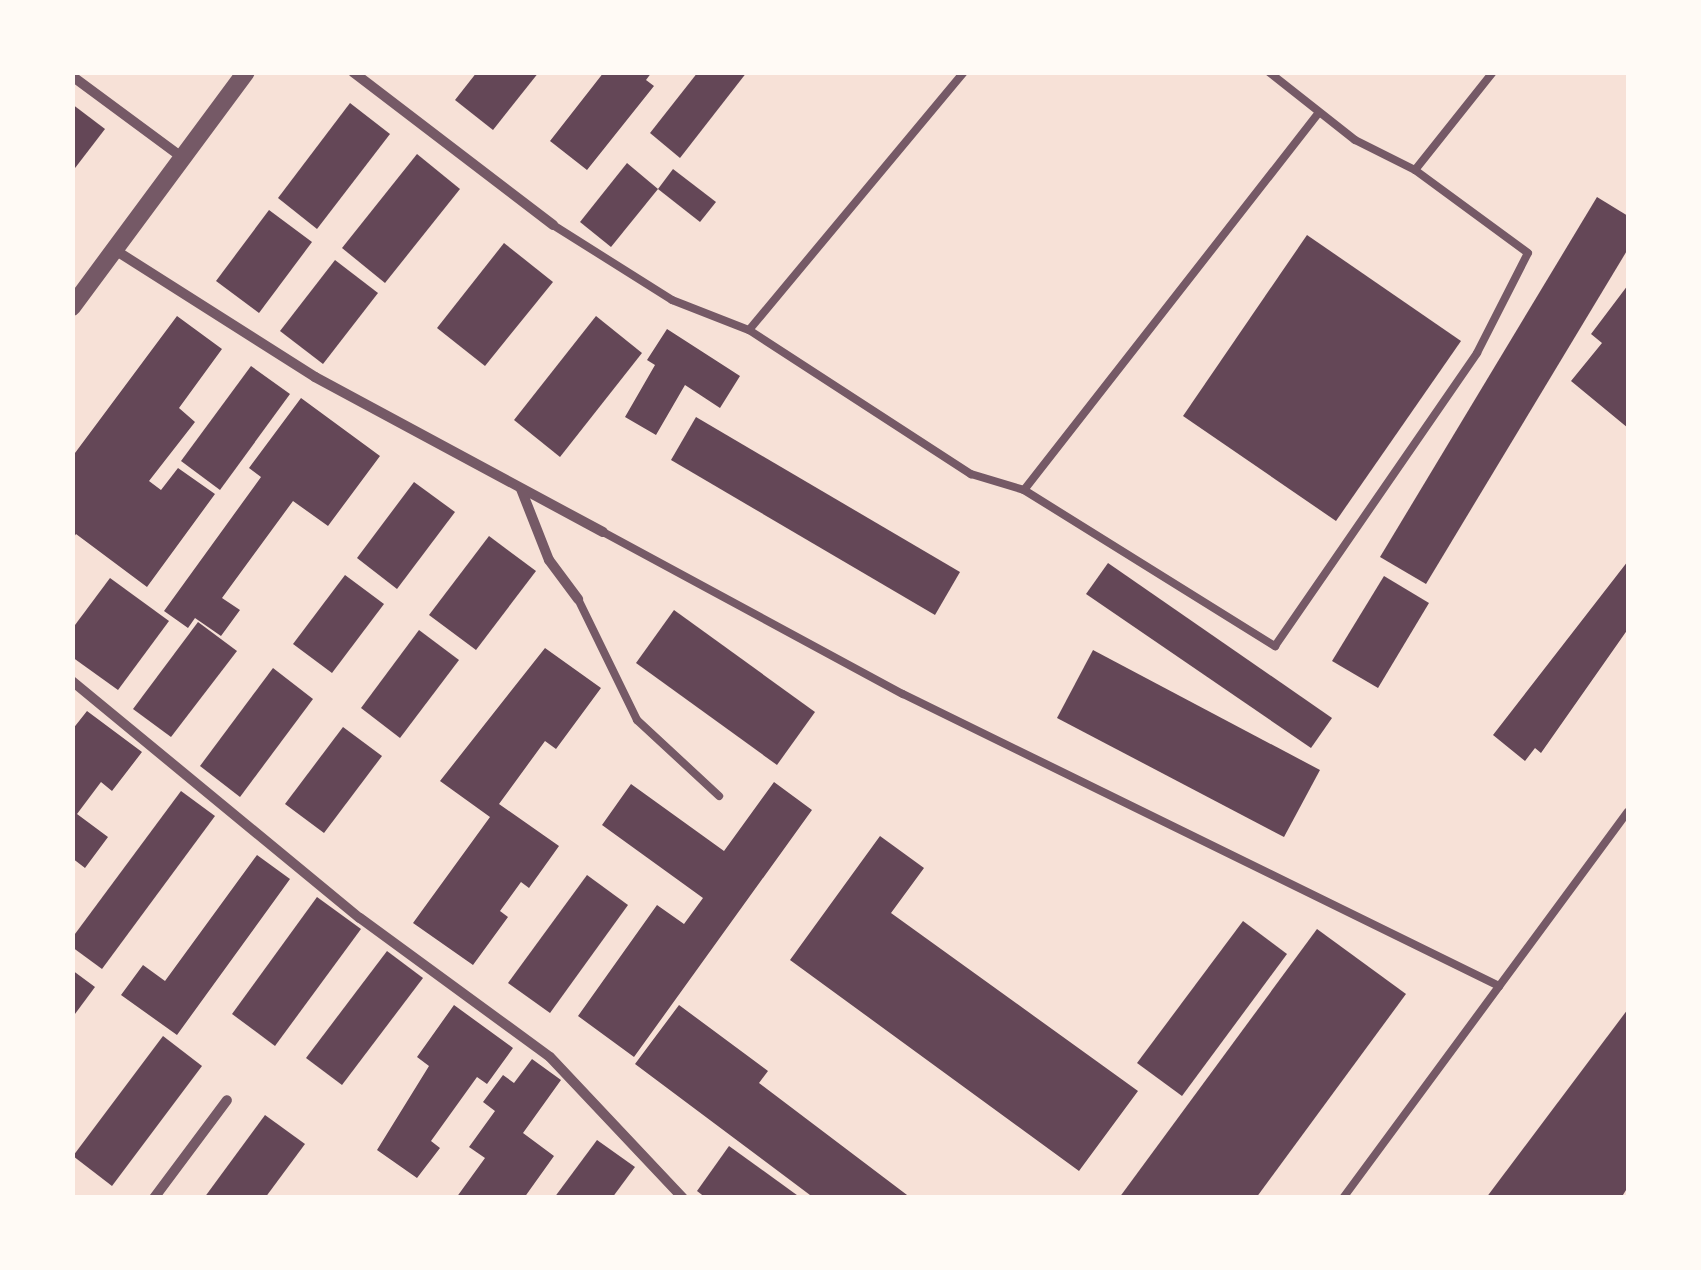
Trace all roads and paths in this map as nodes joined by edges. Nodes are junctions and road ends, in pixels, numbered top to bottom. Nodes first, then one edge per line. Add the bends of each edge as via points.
1 (246, 72) edge
2 (353, 72) edge
3 (964, 72) edge
4 (1269, 72) edge
5 (1493, 72) edge
6 (72, 76) edge
7 (1319, 112) junction
8 (183, 158) junction
9 (1414, 170) junction
10 (553, 225) joint
11 (115, 250) junction
12 (72, 308) edge
13 (750, 330) junction
14 (521, 488) junction
15 (1024, 490) junction
16 (603, 532) joint
17 (578, 599) joint
18 (72, 681) edge
19 (719, 796) dead end
20 (1628, 812) edge
21 (1499, 986) junction
22 (227, 1100) dead end
23 (154, 1198) edge
24 (683, 1198) edge
25 (1343, 1198) edge

1 - 8 street
2 - 10 street
3 - 13 lane
4 - 7 lane
5 - 9 lane
6 - 8 street
7 - 9 lane via 1355,140
7 - 15 lane
8 - 11 street
9 - 15 lane via 1528,253 1477,353 1276,646
10 - 13 lane via 672,300
11 - 12 street
11 - 14 street via 316,377
13 - 15 lane via 972,474
14 - 16 street
14 - 17 street via 550,560
16 - 21 lane via 903,694
17 - 19 lane via 636,720
18 - 24 street via 360,918 550,1058
20 - 21 lane
21 - 25 lane
22 - 23 street

